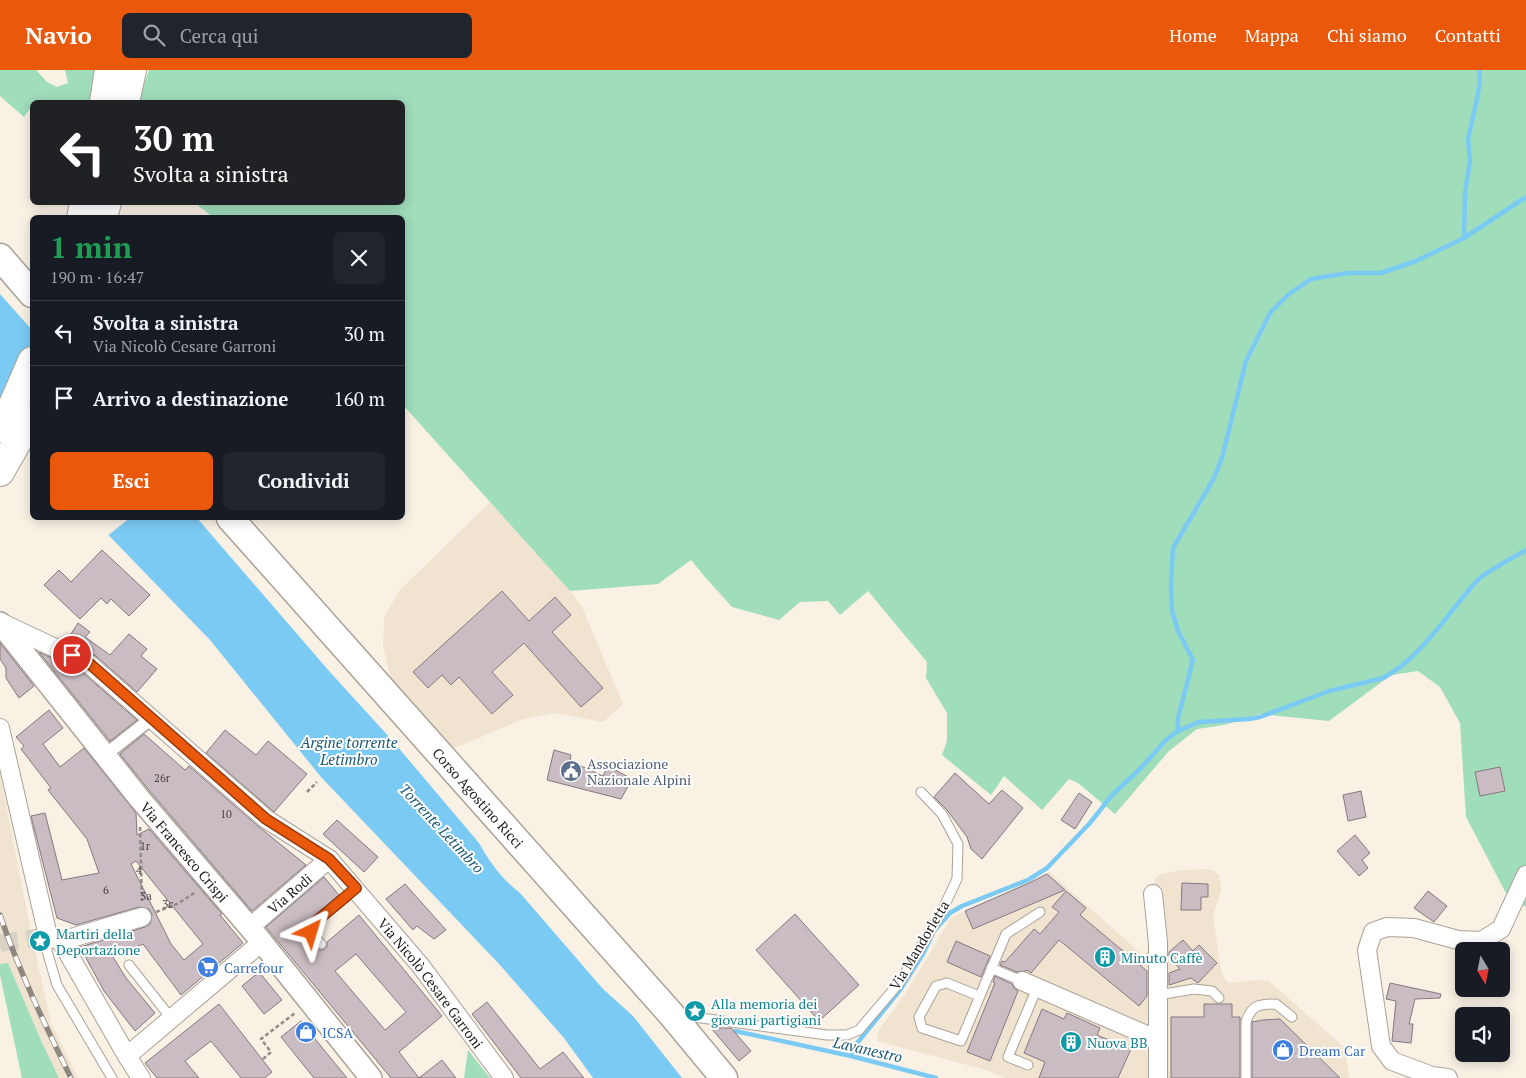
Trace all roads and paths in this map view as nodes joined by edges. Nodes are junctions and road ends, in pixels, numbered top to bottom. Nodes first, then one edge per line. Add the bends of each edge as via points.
1 (132, 70) edge
2 (114, 93) edge
3 (0, 257) edge
4 (30, 292) edge
5 (30, 366) edge
6 (30, 420) edge
7 (0, 428) edge
8 (0, 472) edge
9 (232, 520) edge
10 (0, 622) edge
11 (152, 718) junction
12 (0, 728) edge
13 (105, 755) junction
14 (317, 782) dead end
15 (307, 792) dead end
16 (921, 792) dead end
17 (139, 798) junction
18 (329, 859) junction
19 (1526, 875) edge
20 (210, 881) junction
21 (356, 888) junction
22 (1153, 894) dead end
23 (1040, 912) dead end
24 (142, 917) junction
25 (256, 935) junction
26 (54, 938) junction
27 (321, 944) dead end
28 (130, 965) dead end
29 (990, 968) junction
30 (1030, 985) junction
31 (1158, 995) junction
32 (979, 996) junction
33 (1219, 998) dead end
34 (310, 1001) junction
35 (671, 1014) junction
36 (1292, 1017) dead end
37 (171, 1018) junction
38 (1158, 1040) junction
39 (126, 1056) junction
40 (263, 1059) dead end
41 (1028, 1065) dead end
42 (112, 1078) edge
43 (141, 1078) edge
44 (371, 1078) edge
45 (504, 1078) edge
46 (724, 1078) edge
47 (1158, 1078) edge
48 (1246, 1078) edge
49 (1448, 1078) edge

1 - 2 highway
3 - 4 main road
5 - 7 highway
6 - 8 highway
9 - 35 main road, Corso Agostino Ricci
10 - 11 street, Via Nicolò Cesare Garroni via 90,664
10 - 13 street, Via Francesco Crispi
11 - 13 street
11 - 18 street, Via Nicolò Cesare Garroni via 266,819
12 - 26 street
13 - 17 street, Via Francesco Crispi
14 - 15 path
16 - 35 lane, Via Mandorletta via 942,814 958,844 957,879 900,983 858,1030 847,1035 827,1035
17 - 20 street, Via Francesco Crispi
17 - 24 path
18 - 21 street, Via Nicolò Cesare Garroni
18 - 25 street, Via Rodi
19 - 49 street via 1500,929 1481,942 1458,940 1414,928 1387,927 1373,932 1367,950 1382,1046 1392,1061 1432,1076
20 - 24 path via 177,904
20 - 25 street, Via Francesco Crispi
21 - 27 lane via 313,924 311,932
21 - 45 street, Via Nicolò Cesare Garroni via 420,965
22 - 31 street via 1158,944
23 - 29 lane via 1006,934
24 - 26 street
25 - 34 street, Via Francesco Crispi
25 - 37 street, Via Rodi
26 - 39 street
26 - 42 lane via 47,951 57,985
28 - 37 lane
29 - 30 lane
29 - 32 lane
30 - 38 street
30 - 41 lane via 1008,1058
31 - 33 lane via 1194,989 1212,991
31 - 38 street
32 - 32 lane via 961,1041 922,1028 919,1017 936,986 947,983
34 - 40 path via 261,1039 271,1052
34 - 44 street, Via Francesco Crispi
35 - 46 main road, Corso Agostino Ricci
36 - 48 lane via 1276,1004 1253,1007 1246,1022
37 - 39 street, Via Rodi
38 - 47 street
39 - 43 street

